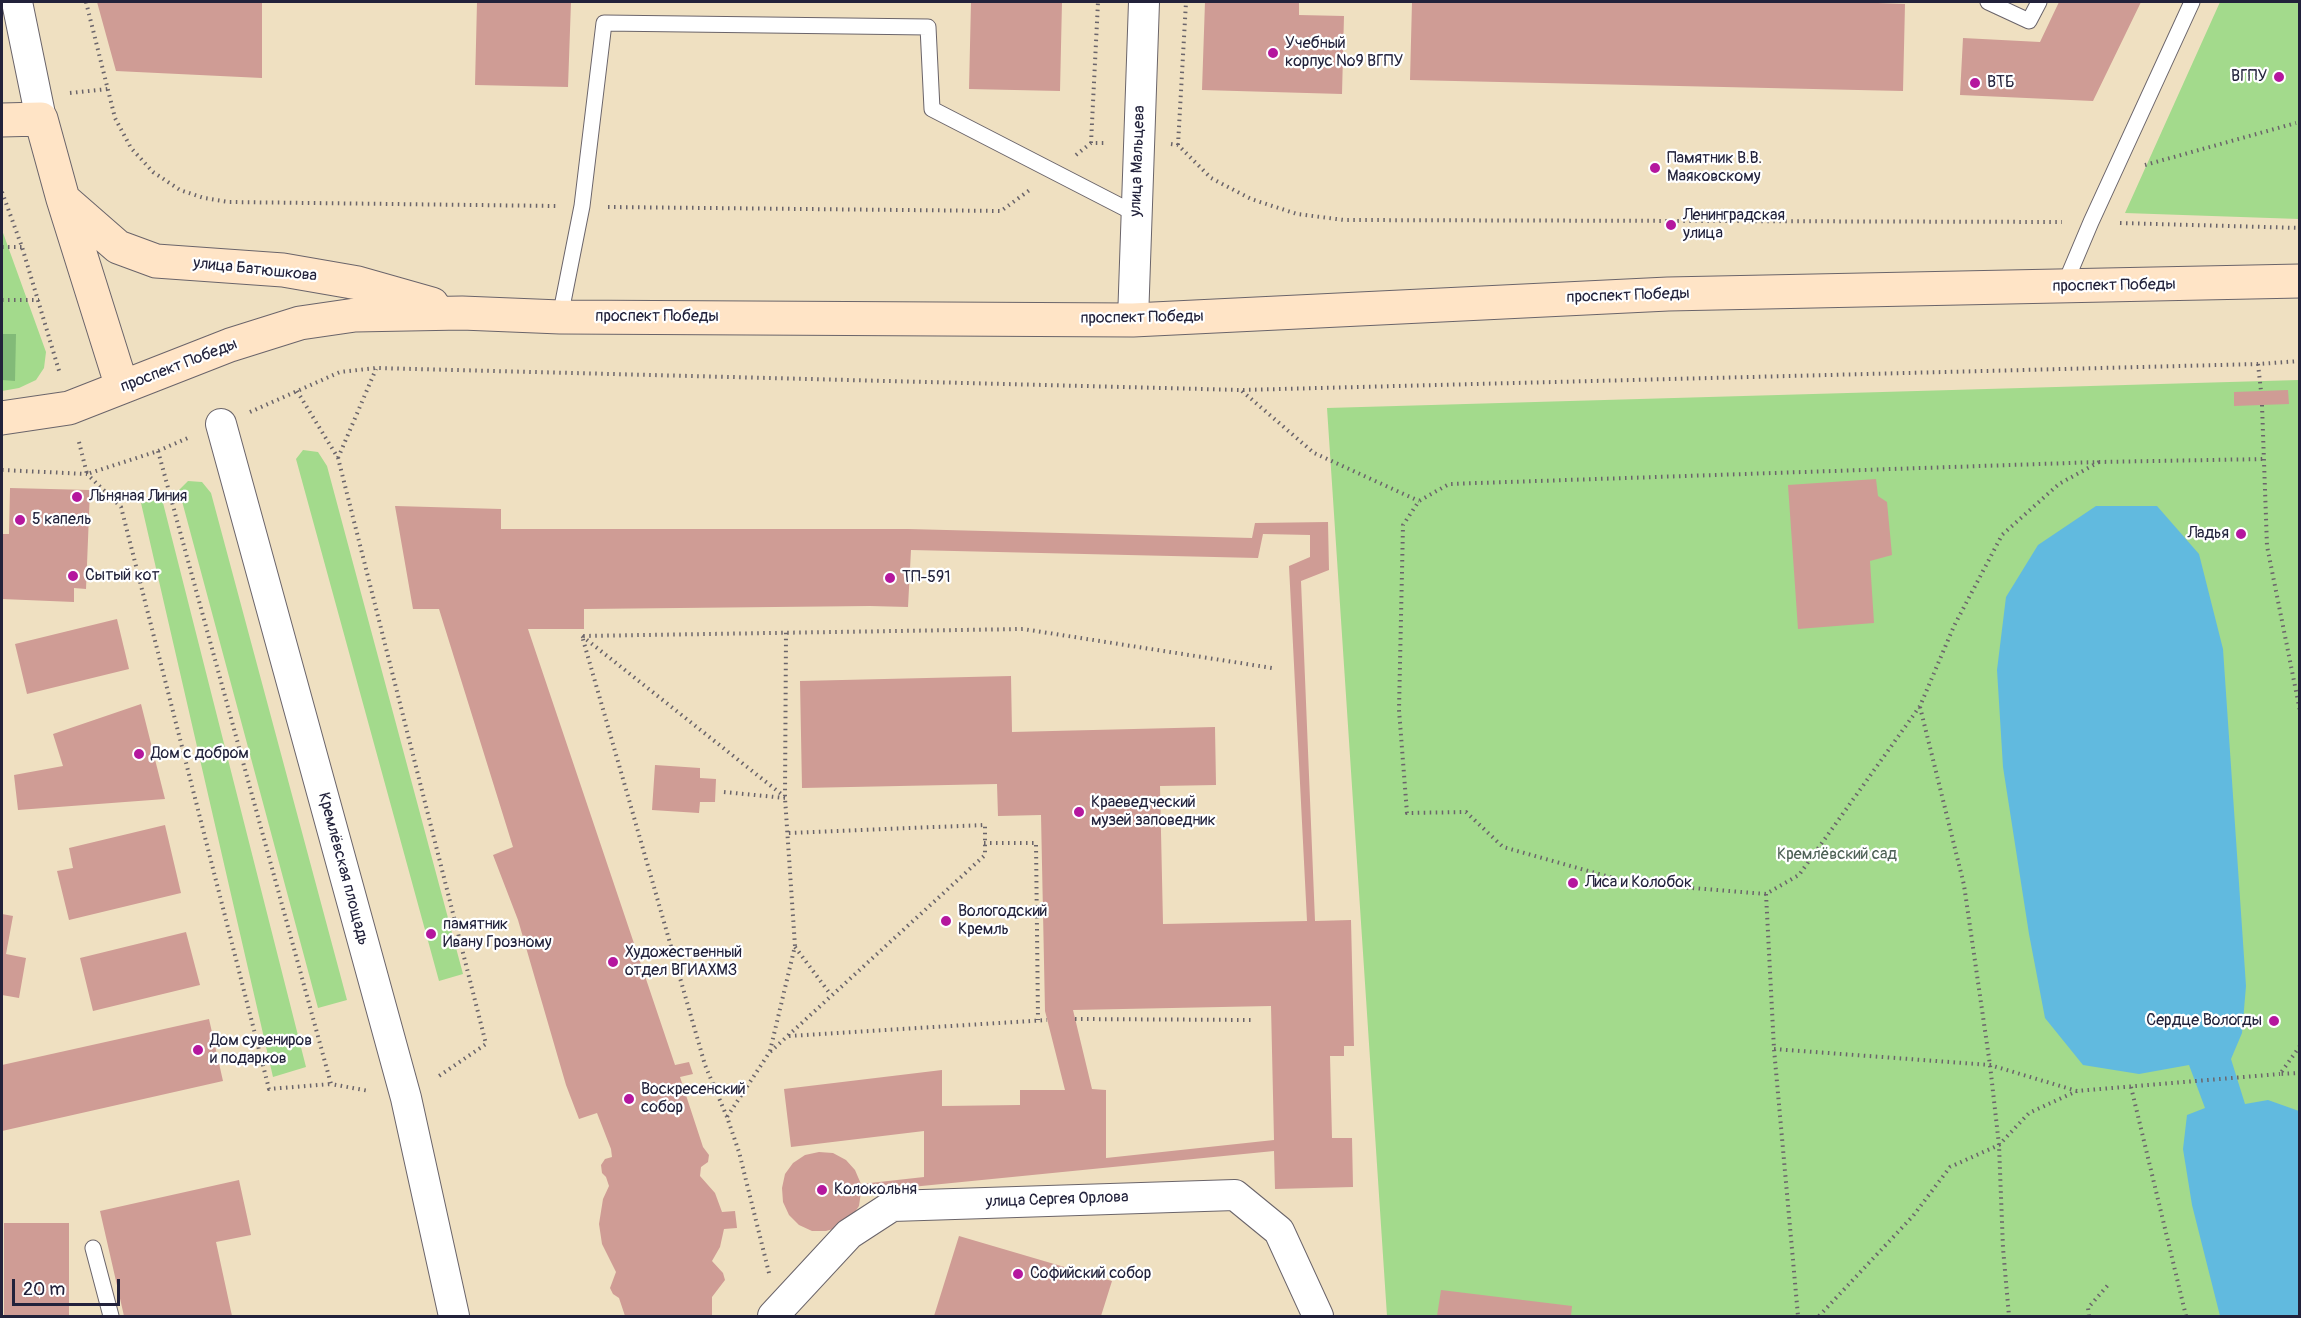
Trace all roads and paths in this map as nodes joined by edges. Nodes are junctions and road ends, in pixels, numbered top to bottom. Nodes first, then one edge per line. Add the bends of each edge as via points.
1 (16, 2) edge
2 (86, 2) edge
3 (1098, 2) edge
4 (1144, 2) edge
5 (1186, 2) edge
6 (1988, 2) edge
7 (2039, 2) edge
8 (2192, 2) edge
9 (41, 119) junction
10 (2, 120) edge
11 (2296, 123) dead end
12 (1091, 143) junction
13 (1138, 144) junction
14 (1179, 145) junction
15 (2145, 166) dead end
16 (1054, 172) junction
17 (2, 192) edge
18 (63, 199) junction
19 (582, 206) junction
20 (1137, 214) junction
21 (2091, 222) junction
22 (2300, 228) edge
23 (2, 247) edge
24 (22, 247) junction
25 (2300, 281) edge
26 (2064, 287) junction
27 (2, 300) edge
28 (39, 300) junction
29 (462, 313) junction
30 (560, 317) junction
31 (1133, 320) junction
32 (2300, 361) edge
33 (2258, 364) junction
34 (376, 368) junction
35 (122, 387) junction
36 (1241, 390) junction
37 (297, 391) junction
38 (2261, 391) dead end
39 (2262, 405) dead end
40 (69, 408) junction
41 (2, 418) edge
42 (221, 424) junction
43 (158, 451) junction
44 (338, 458) junction
45 (2265, 459) junction
46 (2099, 462) junction
47 (2, 470) edge
48 (87, 474) junction
49 (1419, 501) junction
50 (786, 633) junction
51 (582, 636) junction
52 (1272, 668) dead end
53 (1920, 706) junction
54 (2300, 711) edge
55 (724, 792) dead end
56 (785, 798) junction
57 (788, 833) junction
58 (984, 843) junction
59 (1766, 894) junction
60 (795, 946) junction
61 (831, 995) junction
62 (1075, 1019) dead end
63 (1038, 1020) junction
64 (1047, 1020) dead end
65 (1251, 1020) dead end
66 (788, 1036) junction
67 (2300, 1046) edge
68 (1774, 1049) junction
69 (769, 1053) junction
70 (1990, 1065) junction
71 (2300, 1073) edge
72 (2280, 1074) junction
73 (331, 1084) junction
74 (2131, 1087) junction
75 (2077, 1091) junction
76 (406, 1098) junction
77 (727, 1117) junction
78 (1999, 1145) junction
79 (93, 1248) dead end
80 (2108, 1285) dead end
81 (776, 1314) edge
82 (111, 1317) edge
83 (454, 1317) edge
84 (1318, 1317) edge
85 (1798, 1317) edge
86 (1819, 1317) edge
87 (2009, 1317) edge
88 (2089, 1317) edge
89 (2186, 1317) edge

1 - 9 street
2 - 19 path via 115,118 131,148 153,171 180,190 229,202
3 - 12 path
4 - 13 street, улица Мальцева
5 - 14 path
6 - 7 lane via 2029,21
8 - 21 lane
9 - 10 main road
9 - 18 main road
11 - 15 path
12 - 13 path
12 - 16 path
13 - 14 path
13 - 20 street, улица Мальцева
14 - 21 path via 1210,178 1251,199 1298,214 1344,220
16 - 19 path via 1001,212
16 - 19 lane via 932,109 928,27 604,23
16 - 20 lane
17 - 24 path
18 - 29 main road, улица Батюшкова via 118,247 156,261 283,270 358,282
18 - 35 main road
19 - 30 lane
20 - 31 street, улица Мальцева
21 - 22 path
21 - 26 lane
23 - 24 path
24 - 28 path
25 - 26 main road, проспект Победы
26 - 31 main road, проспект Победы via 1668,294
27 - 28 path
28 - 40 path
29 - 30 main road, проспект Победы
29 - 35 main road, проспект Победы via 355,315 300,323
30 - 31 main road, проспект Победы
32 - 33 path
33 - 36 path
33 - 38 path
34 - 36 path
34 - 37 path via 340,372
34 - 44 path
35 - 40 main road, проспект Победы
36 - 49 path via 1314,453
37 - 42 path
37 - 44 path
39 - 45 path
40 - 41 main road, проспект Победы
40 - 48 path
42 - 43 path
42 - 76 street, Кремлёвская площадь
43 - 48 path
43 - 73 path
44 - 76 path via 486,1044
45 - 46 path
45 - 54 path via 2267,546
46 - 49 path via 1449,484
46 - 53 path via 2059,484 2002,535 1954,626
47 - 48 path
48 - 73 path via 121,507 269,1089
49 - 59 path via 1403,525 1399,710 1407,813 1466,812 1503,847 1631,883
50 - 51 path
50 - 52 path via 1023,628
50 - 56 path
51 - 56 path
51 - 77 path via 705,1065
53 - 59 path via 1798,875
53 - 70 path via 1964,885
55 - 56 path
56 - 57 path
57 - 58 path via 985,825
57 - 60 path
58 - 61 path via 984,855
58 - 63 path via 1036,843
59 - 68 path
60 - 61 path
60 - 69 path
61 - 66 path
62 - 65 path
63 - 64 path
63 - 66 path
66 - 69 path
67 - 72 path
68 - 70 path
68 - 85 path
69 - 77 path
70 - 75 path
70 - 78 path
71 - 72 path
72 - 74 path
73 - 76 path
74 - 75 path
74 - 89 path
75 - 78 path via 2029,1113
76 - 83 street, Кремлёвская площадь
77 - 81 path via 739,1152
78 - 86 path via 1950,1167 1914,1216
78 - 87 path
79 - 82 lane
80 - 88 path via 2088,1308
81 - 84 street, улица Сергея Орлова via 849,1234 892,1206 1235,1195 1279,1232

